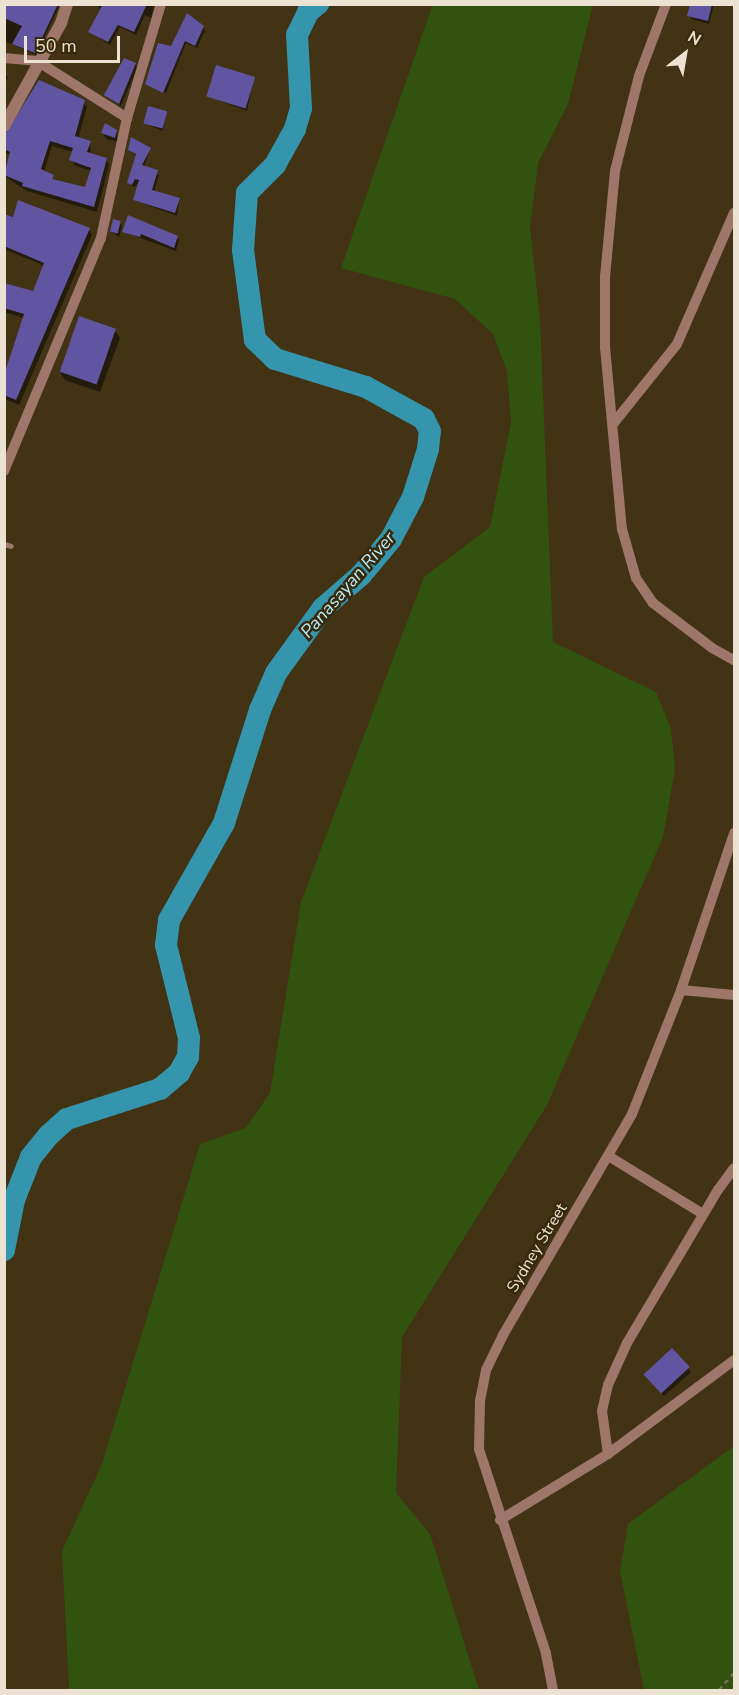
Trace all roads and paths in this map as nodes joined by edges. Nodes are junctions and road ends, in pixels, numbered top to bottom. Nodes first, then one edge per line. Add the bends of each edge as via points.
1 (67, 4) edge
2 (161, 4) edge
3 (666, 4) edge
4 (4, 58) edge
5 (37, 61) junction
6 (127, 118) junction
7 (4, 126) edge
8 (735, 213) edge
9 (613, 424) junction
10 (4, 471) edge
11 (735, 660) edge
12 (735, 833) edge
13 (681, 990) junction
14 (735, 995) edge
15 (610, 1157) junction
16 (735, 1168) edge
17 (703, 1214) junction
18 (735, 1360) edge
19 (608, 1454) junction
20 (500, 1521) junction
21 (735, 1673) edge
22 (553, 1690) edge
23 (719, 1690) edge

1 - 5 street via 61,23
2 - 6 street
3 - 9 street via 639,76 615,171 605,277 605,347
4 - 5 street
5 - 6 street
5 - 7 street via 36,70
6 - 10 street via 101,238
8 - 9 street via 677,344
9 - 11 street via 622,529 636,578 653,603
12 - 13 street, Sydney Street
13 - 14 street
13 - 15 street, Sydney Street via 632,1114
15 - 17 street
15 - 20 street, Sydney Street via 486,1370 480,1401 479,1449
16 - 17 street
17 - 19 street via 627,1343 608,1385 602,1411
18 - 19 street
19 - 20 street
20 - 22 street, Sydney Street via 546,1653
21 - 23 path

